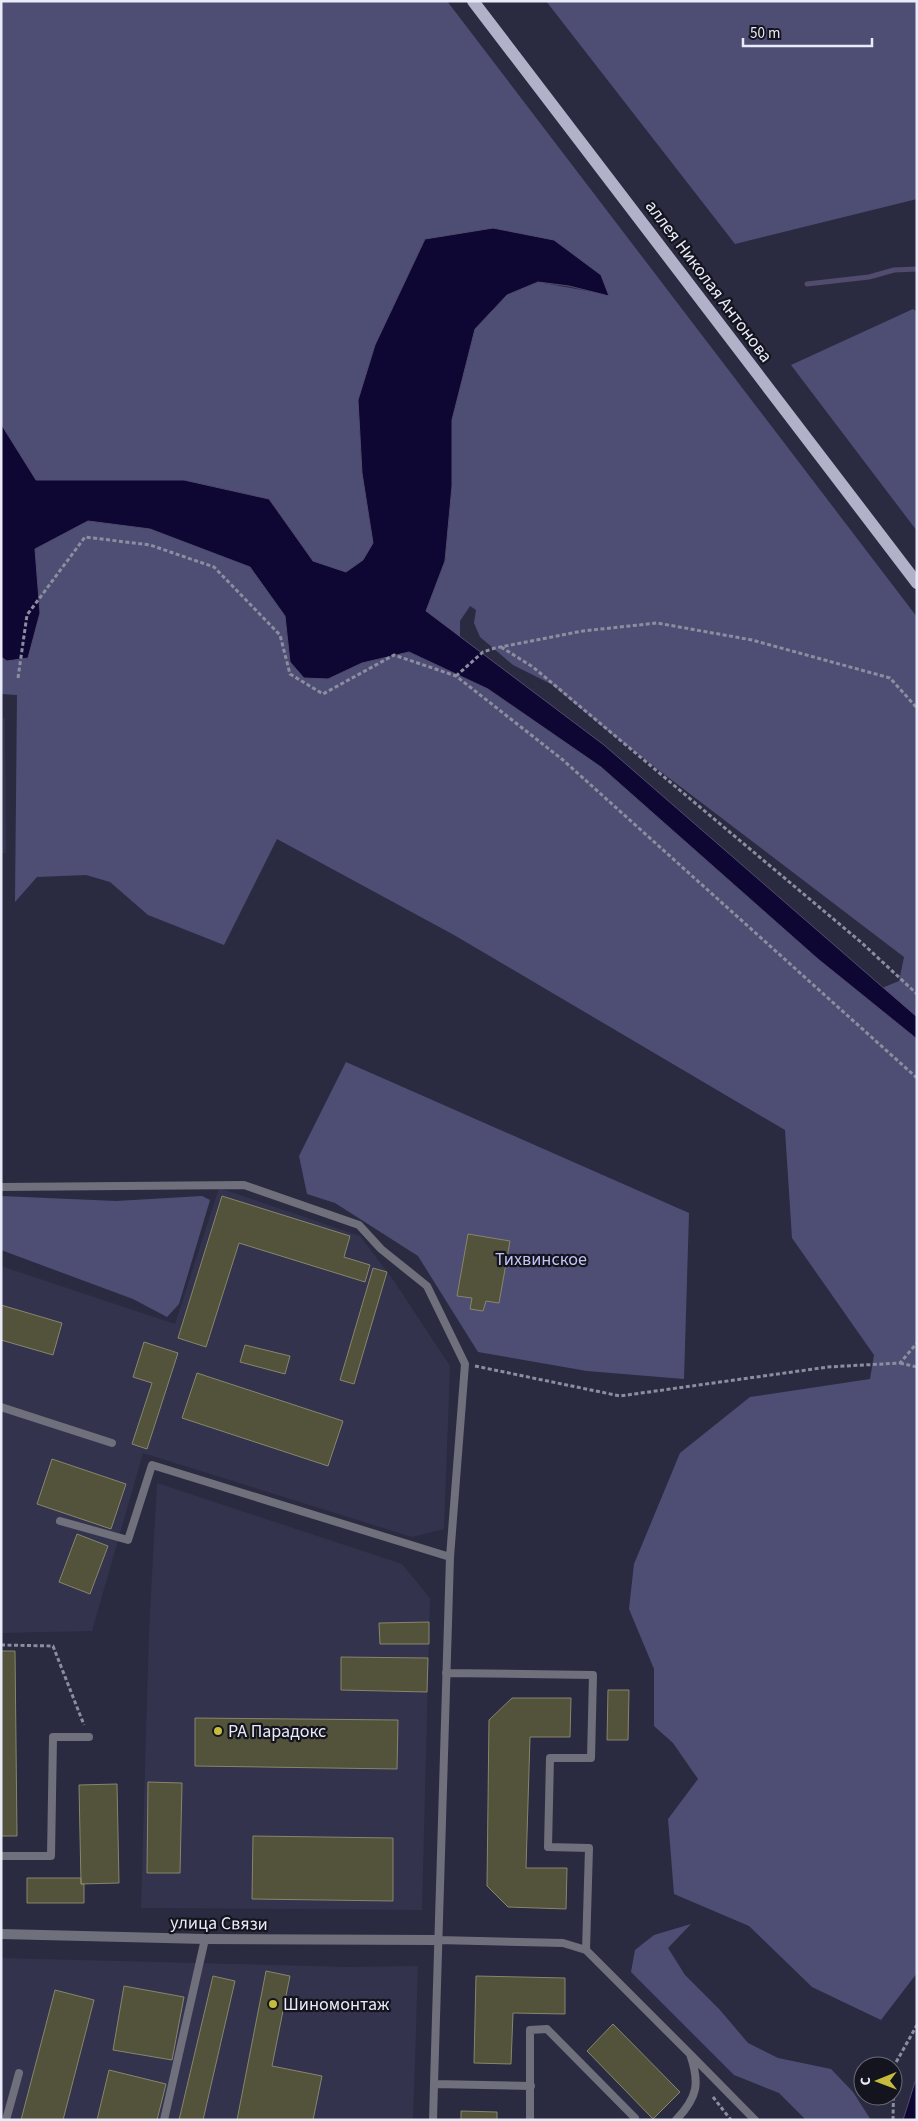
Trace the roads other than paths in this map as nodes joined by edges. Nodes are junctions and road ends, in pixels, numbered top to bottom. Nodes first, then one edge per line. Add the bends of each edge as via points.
1 (473, 1) edge
2 (917, 583) edge
3 (1, 1186) edge
4 (1, 1407) edge
5 (112, 1443) dead end
6 (60, 1521) dead end
7 (450, 1558) junction
8 (446, 1673) junction
9 (88, 1737) road end
10 (1, 1856) edge
11 (1, 1934) edge
12 (205, 1939) junction
13 (437, 1940) junction
14 (586, 1950) junction
15 (690, 2054) junction
16 (19, 2074) dead end
17 (434, 2084) junction
18 (531, 2086) junction
19 (635, 2118) dead end
20 (6, 2120) edge
21 (164, 2120) edge
22 (433, 2120) edge
23 (530, 2120) edge
24 (676, 2120) edge
25 (755, 2120) edge

1 - 2 main road, аллея Николая Антонова
3 - 7 lane via 244,1185 360,1225 382,1249 427,1286 465,1364
4 - 5 lane
6 - 7 lane via 128,1540 152,1465
7 - 8 lane
8 - 13 lane
8 - 14 lane via 593,1675 591,1758 550,1758 548,1847 589,1848
9 - 10 lane via 53,1737 51,1856
11 - 12 street, улица Связи
12 - 13 street, улица Связи
12 - 21 lane
13 - 14 lane via 562,1943
13 - 17 lane
14 - 15 lane
15 - 24 lane via 697,2074 695,2092 687,2109
15 - 25 lane
16 - 20 lane
17 - 18 lane
17 - 22 lane
18 - 19 lane via 530,2030 547,2029
18 - 23 lane

